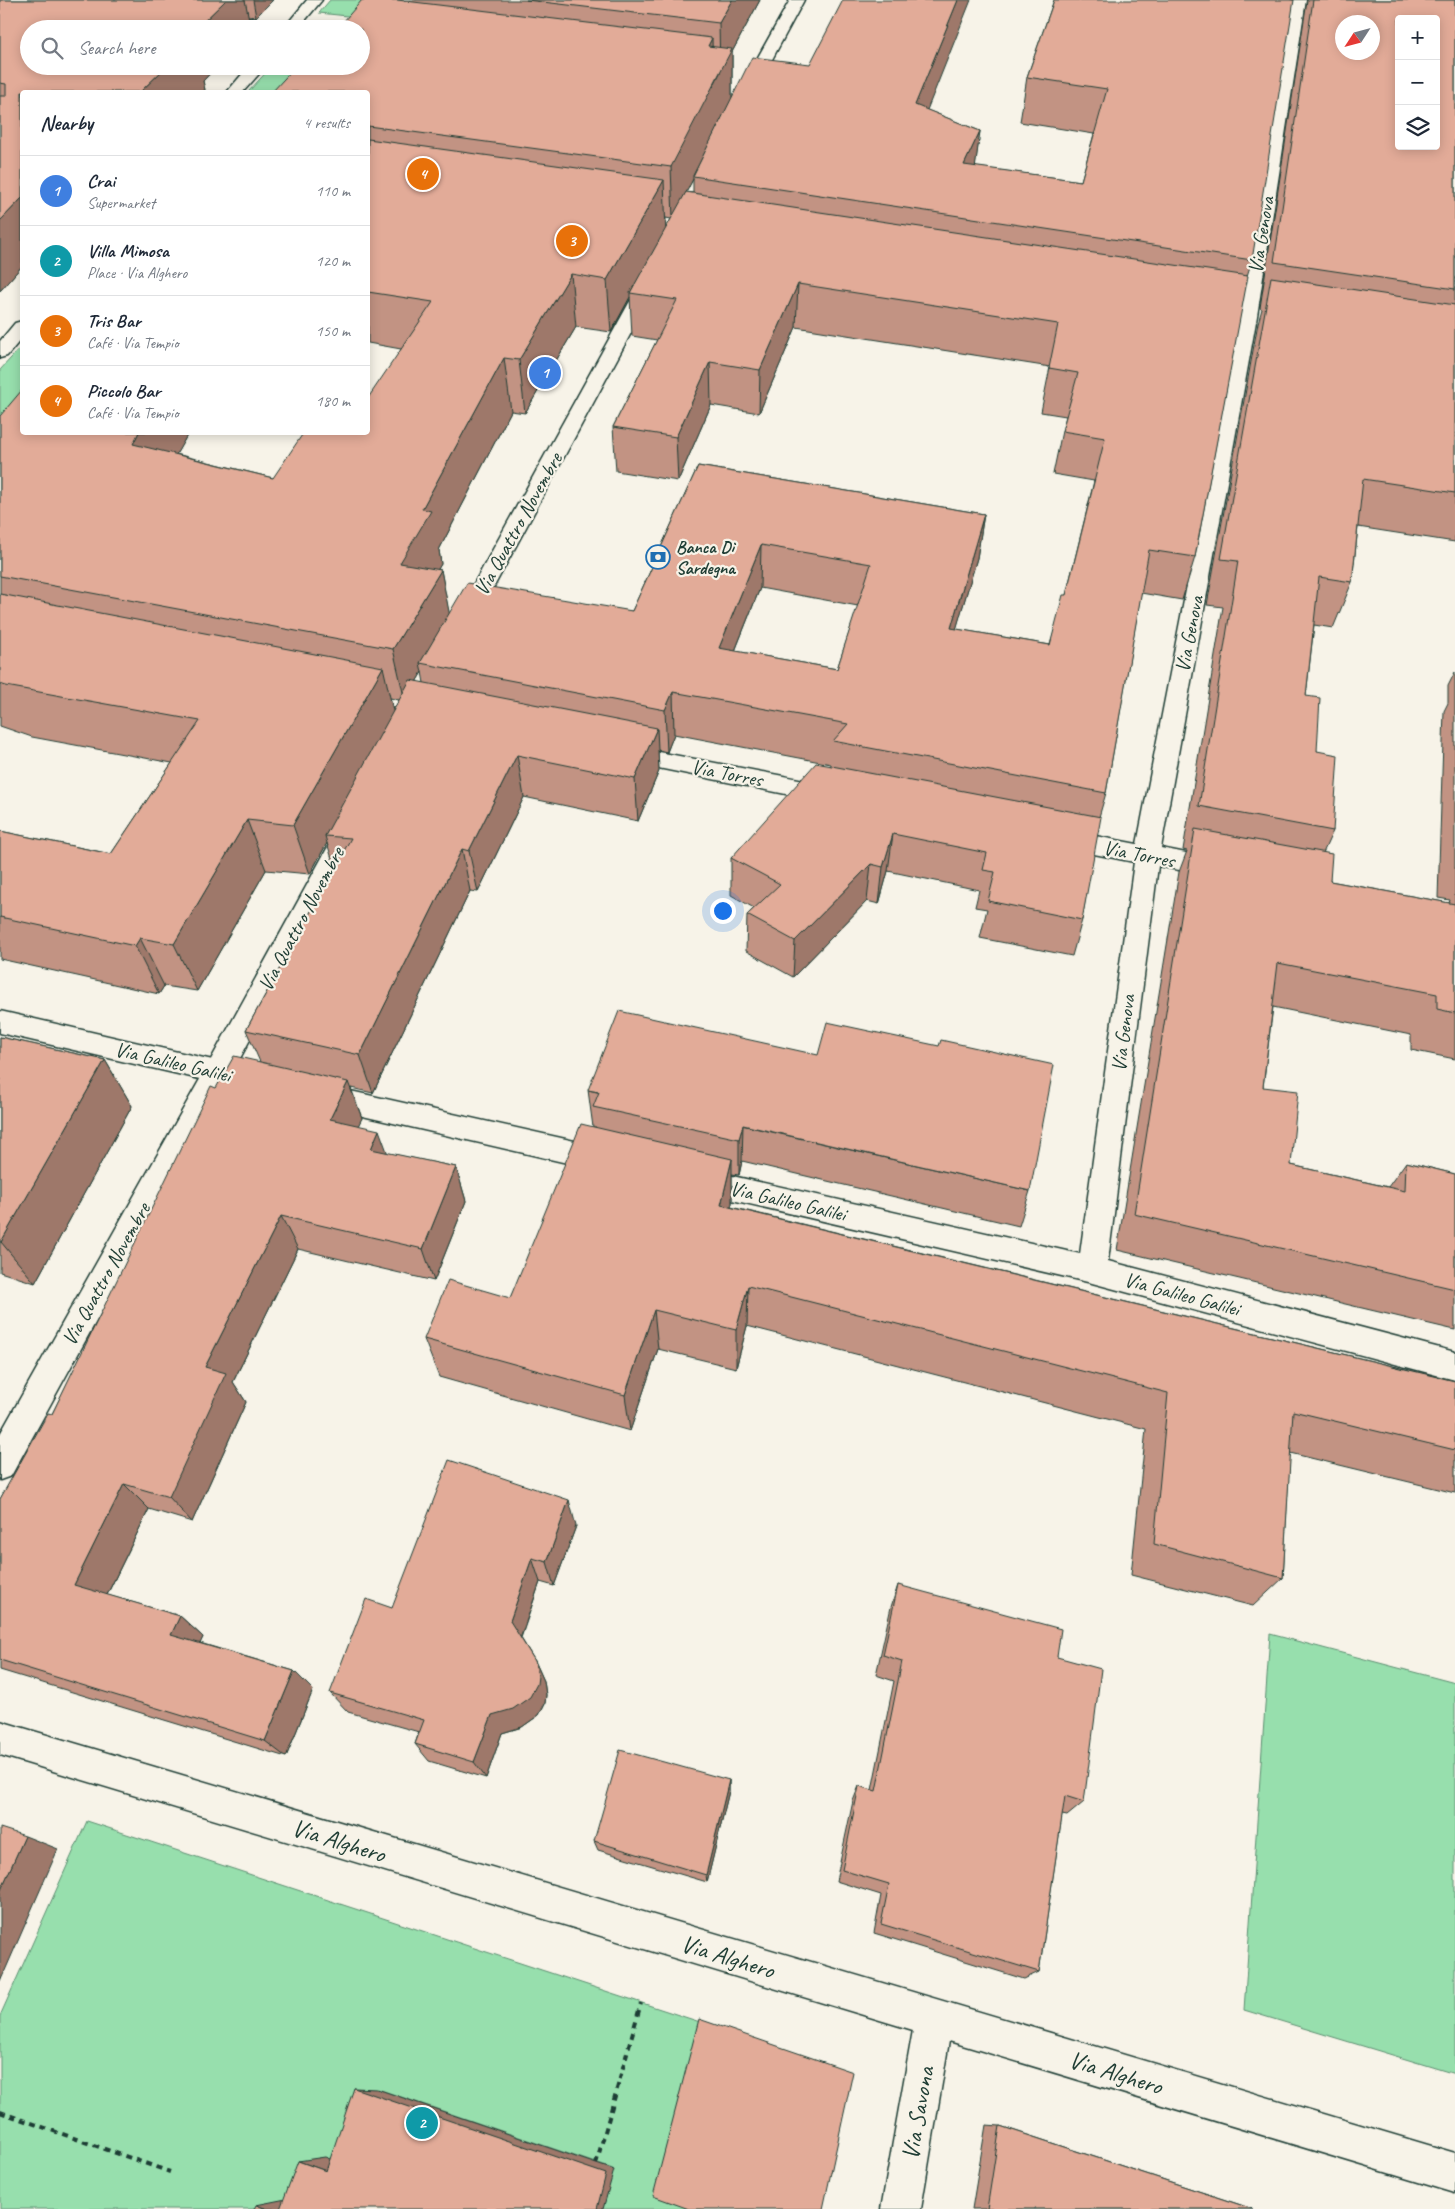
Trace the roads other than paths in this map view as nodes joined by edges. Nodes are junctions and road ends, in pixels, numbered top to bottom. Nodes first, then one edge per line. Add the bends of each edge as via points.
1 (315, 0) edge
2 (796, 0) edge
3 (1298, 0) edge
4 (203, 16) edge
5 (230, 20) edge
6 (298, 20) edge
7 (250, 75) edge
8 (237, 90) edge
9 (737, 111) edge
10 (658, 268) edge
11 (20, 329) edge
12 (0, 352) edge
13 (456, 636) edge
14 (601, 749) edge
15 (853, 798) edge
16 (358, 814) edge
17 (1037, 834) edge
18 (1147, 855) junction
19 (1246, 874) edge
20 (0, 1022) edge
21 (218, 1072) junction
22 (264, 1082) edge
23 (293, 1089) edge
24 (634, 1166) edge
25 (673, 1175) edge
26 (1092, 1270) junction
27 (1455, 1366) edge
28 (0, 1465) edge
29 (0, 1738) edge
30 (934, 2017) junction
31 (1455, 2173) edge
32 (901, 2209) edge

1 - 6 street
2 - 9 street via 739,85
3 - 18 street, Via Genova via 1249,316
4 - 5 street
7 - 8 street
10 - 13 street, Via Quattro Novembre
11 - 12 street
14 - 15 street, Via Torres
16 - 21 street, Via Quattro Novembre
17 - 18 street, Via Torres
18 - 19 street, Via Torres
18 - 26 street, Via Genova
20 - 21 street, Via Galileo Galilei
21 - 22 street, Via Galileo Galilei
21 - 28 street, Via Quattro Novembre
23 - 24 street
25 - 26 street, Via Galileo Galilei
26 - 27 street, Via Galileo Galilei
29 - 30 street, Via Alghero
30 - 31 street, Via Alghero
30 - 32 street, Via Savona

